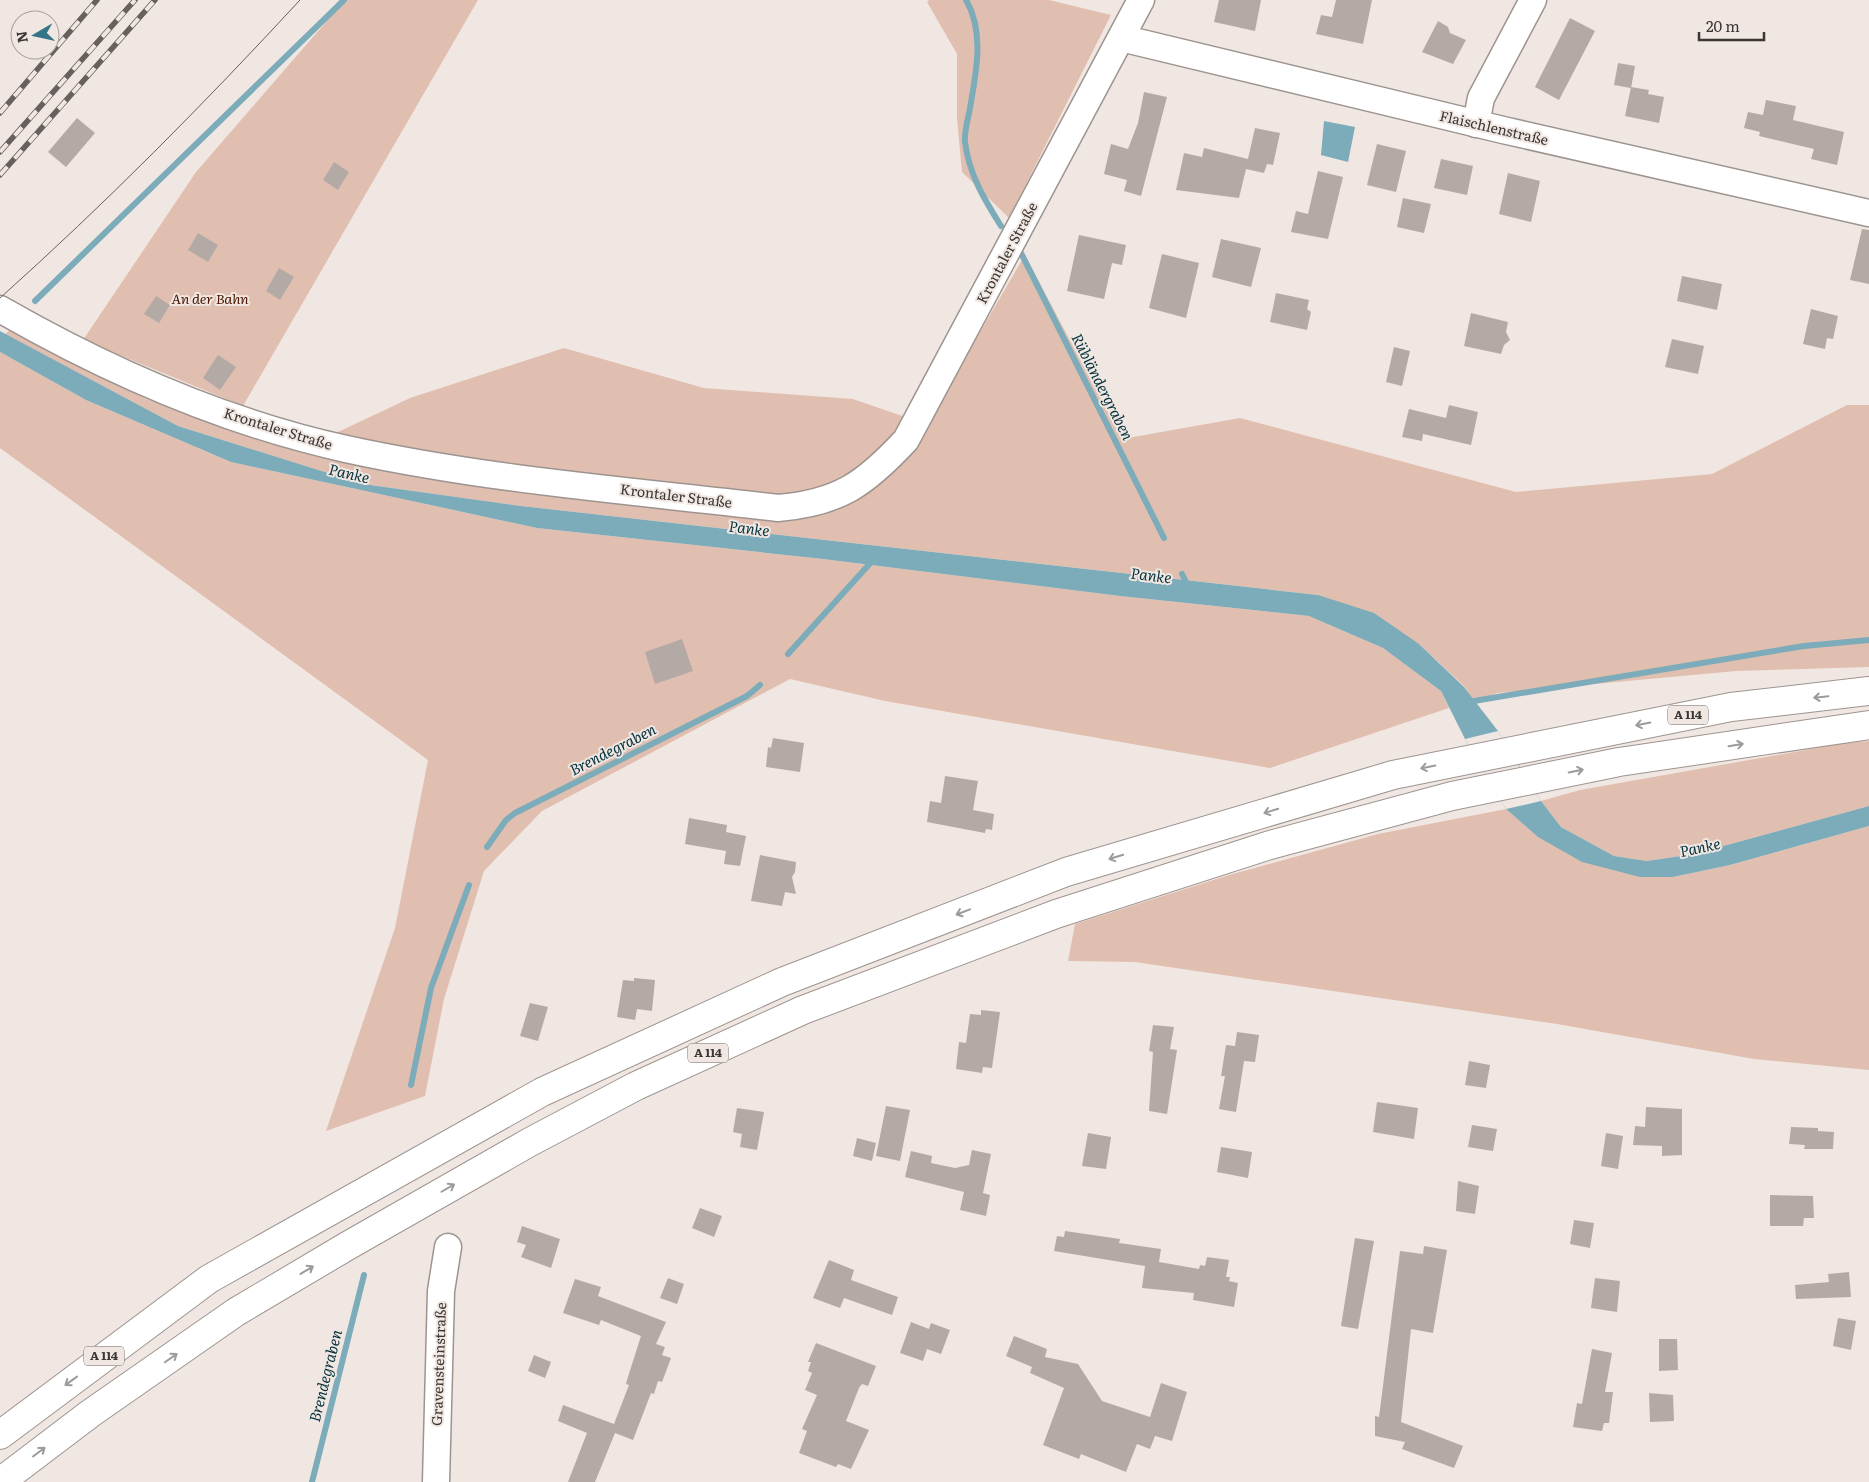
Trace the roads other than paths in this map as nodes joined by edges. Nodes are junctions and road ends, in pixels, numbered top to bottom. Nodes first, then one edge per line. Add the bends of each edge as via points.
1 (1141, 0) edge
2 (1533, 0) edge
3 (1121, 38) junction
4 (1476, 124) junction
5 (1869, 213) edge
6 (0, 309) edge
7 (1869, 691) edge
8 (1869, 725) edge
9 (448, 1247) dead end
10 (0, 1435) edge
11 (0, 1482) edge
12 (436, 1482) edge

1 - 3 street, Krontaler Straße
2 - 4 street via 1481,98
3 - 4 street, Flaischlenstraße
3 - 6 street, Krontaler Straße via 906,440 880,468 842,494 801,506 778,508 495,476 345,449 250,422 154,388
4 - 5 street, Flaischlenstraße
7 -> 10 highway, A 114 via 1731,707 1393,774 1066,872 782,982 542,1092 209,1279
11 -> 8 highway, A 114 via 91,1413 236,1312 448,1188 636,1086 803,1010 1056,914 1270,845 1452,796 1619,762
9 - 12 street, Gravensteinstraße via 442,1291

